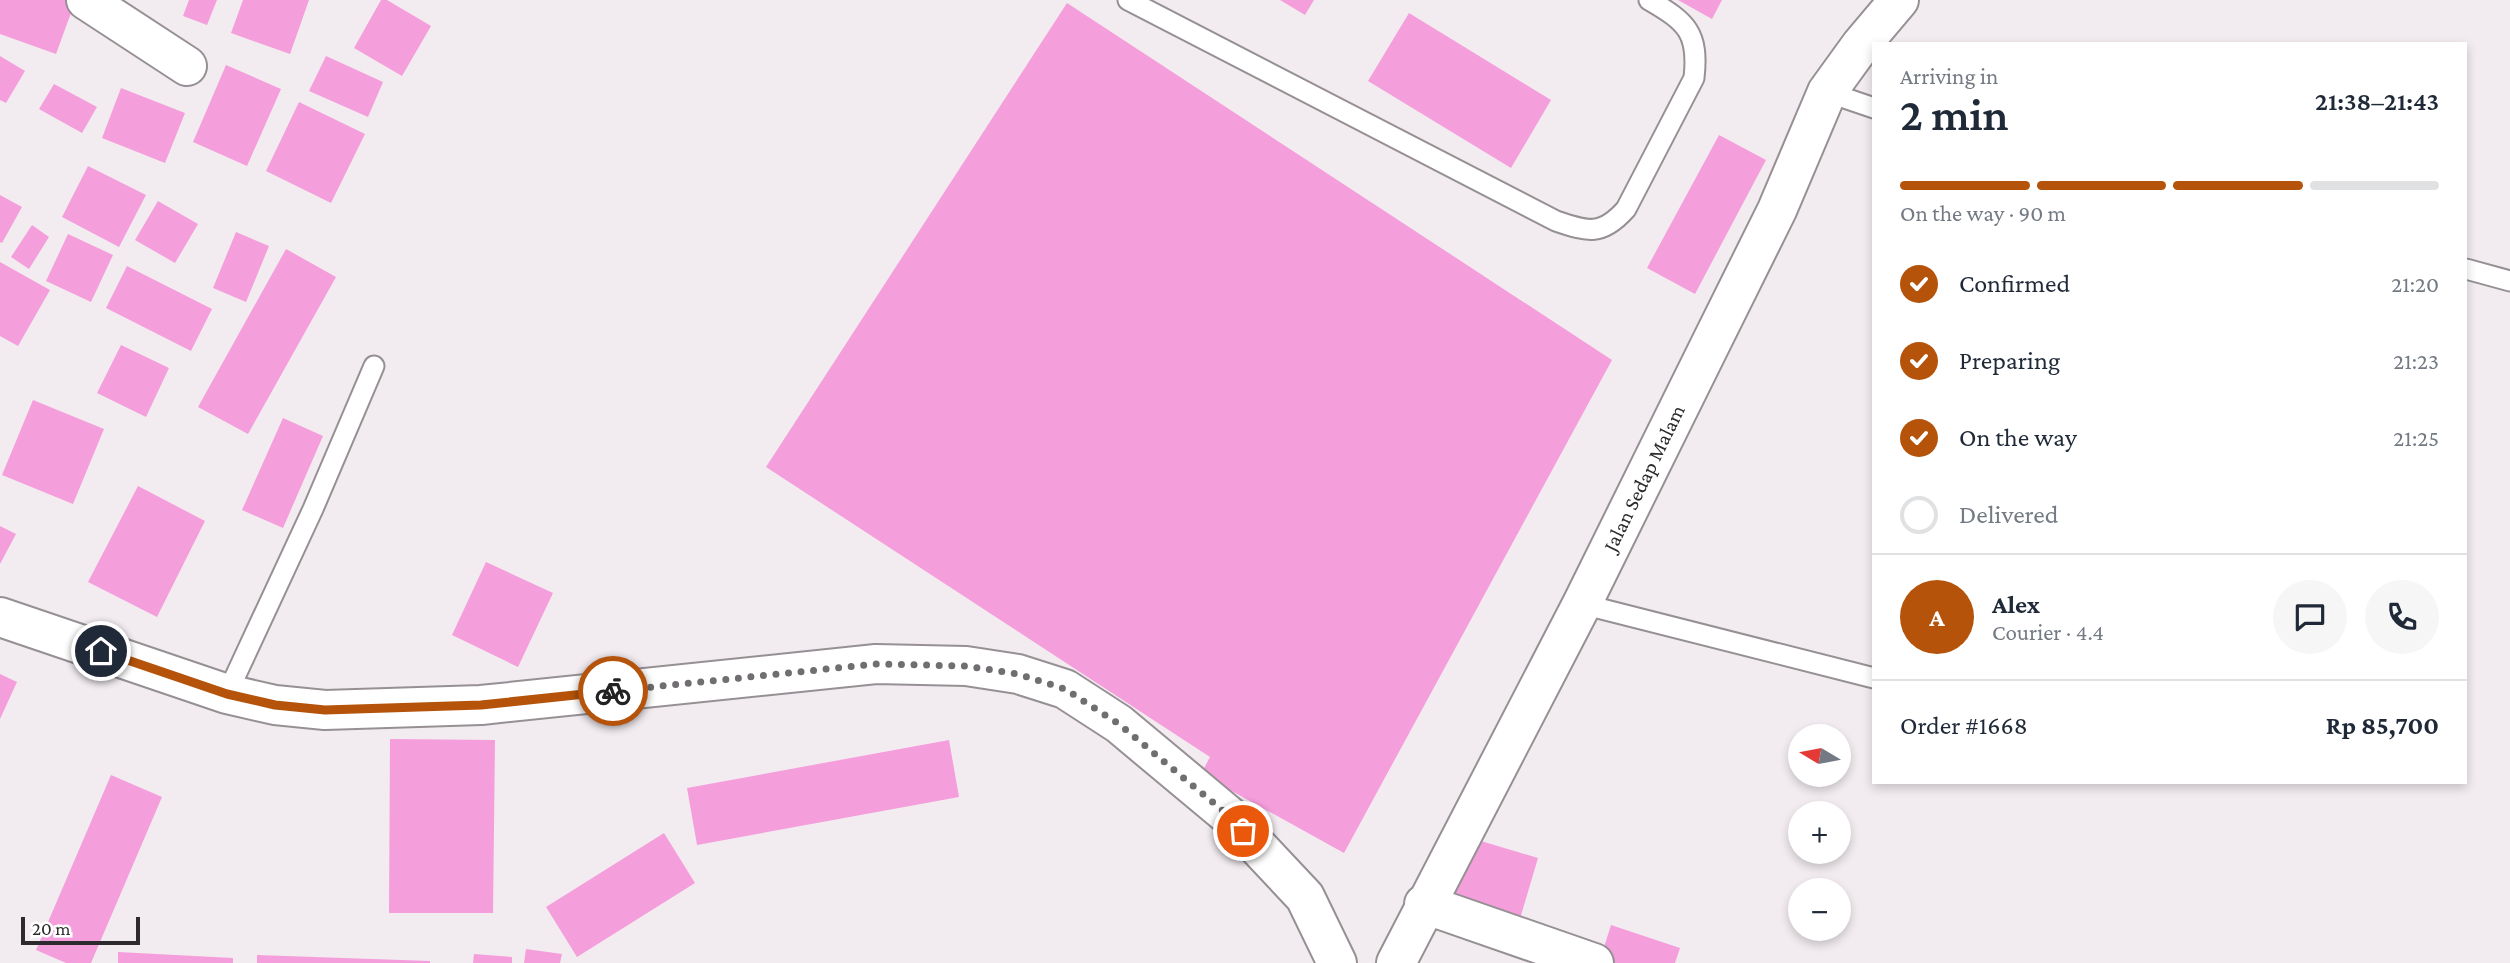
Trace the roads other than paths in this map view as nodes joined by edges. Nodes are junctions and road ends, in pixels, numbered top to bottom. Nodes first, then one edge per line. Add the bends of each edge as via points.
1 (86, 0) edge
2 (1128, 0) edge
3 (1649, 0) edge
4 (1899, 0) edge
5 (187, 66) dead end
6 (1827, 92) junction
7 (1872, 107) edge
8 (2467, 269) edge
9 (2510, 281) edge
10 (374, 366) dead end
11 (1582, 604) junction
12 (0, 617) edge
13 (1872, 677) edge
14 (227, 694) junction
15 (1424, 904) junction
16 (1337, 963) edge
17 (1396, 963) edge
18 (1594, 963) edge

1 - 5 street
2 - 3 lane via 1556,221 1579,229 1599,229 1626,209 1694,78 1692,37 1675,15
4 - 6 street, Jalan Sedap Malam
6 - 7 lane
6 - 11 street, Jalan Sedap Malam via 1777,210
8 - 9 lane
10 - 14 lane
11 - 13 lane
11 - 15 street, Jalan Sedap Malam
12 - 14 street
14 - 16 street via 288,706 366,710 481,705 876,664 966,666 1018,674 1065,689 1119,724 1228,815 1305,897
15 - 17 street, Jalan Sedap Malam
15 - 18 street

